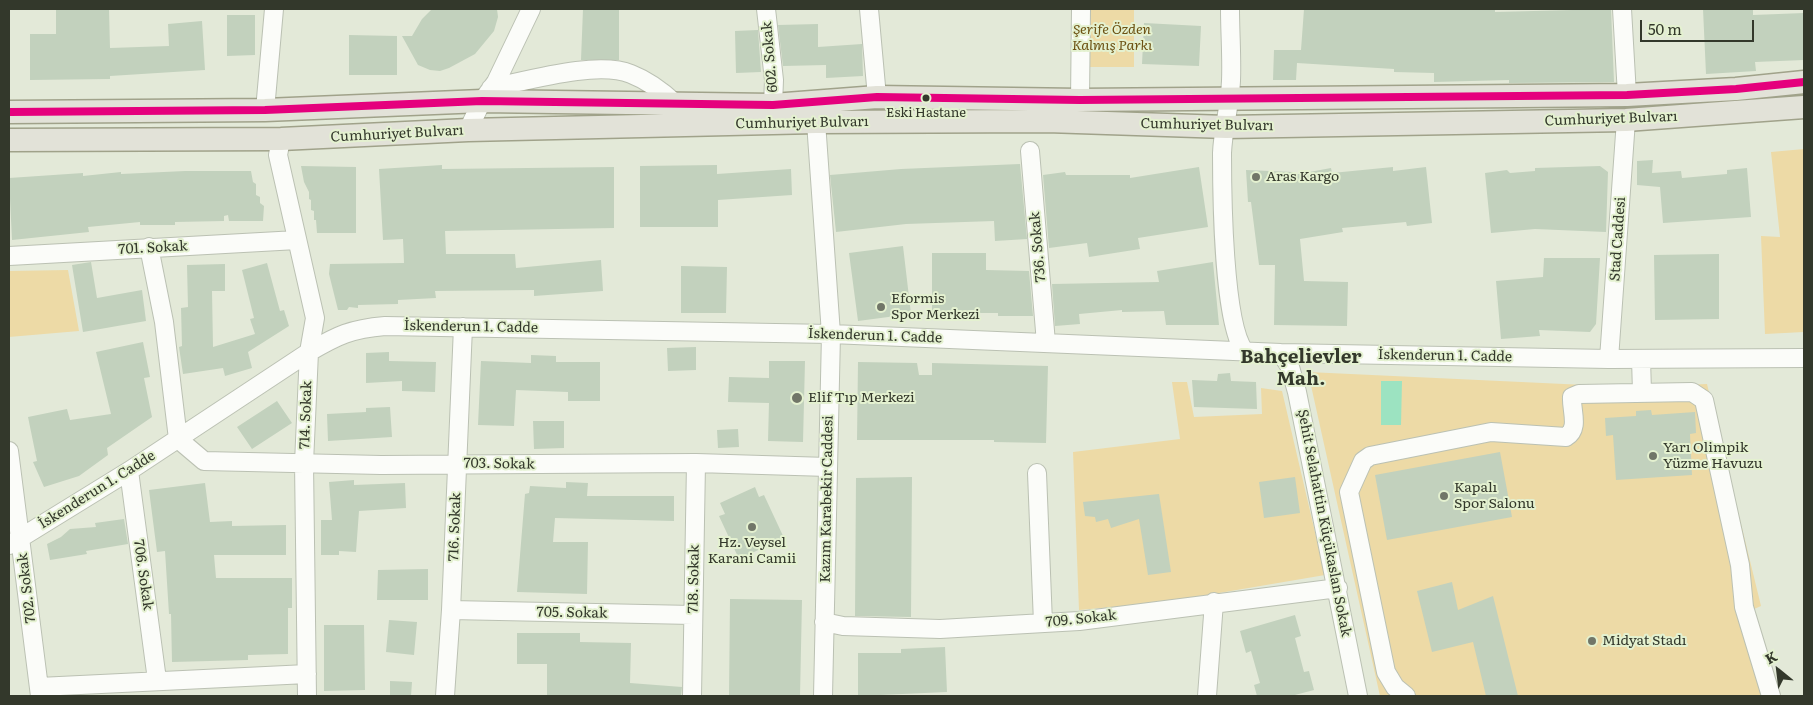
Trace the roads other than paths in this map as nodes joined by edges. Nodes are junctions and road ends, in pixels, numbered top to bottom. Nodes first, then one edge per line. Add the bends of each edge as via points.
1 (274, 9) edge
2 (531, 9) edge
3 (766, 9) edge
4 (870, 9) edge
5 (1081, 9) edge
6 (1230, 9) edge
7 (1622, 9) edge
8 (1804, 82) edge
9 (486, 95) junction
10 (1627, 95) junction
11 (877, 97) junction
12 (1230, 97) junction
13 (1080, 100) junction
14 (676, 104) junction
15 (773, 105) junction
16 (1804, 107) edge
17 (265, 110) junction
18 (9, 112) edge
19 (1626, 120) junction
20 (816, 122) junction
21 (1226, 127) junction
22 (468, 130) junction
23 (281, 139) junction
24 (9, 140) edge
25 (1030, 151) dead end
26 (297, 240) junction
27 (148, 247) junction
28 (9, 256) edge
29 (462, 327) junction
30 (831, 334) junction
31 (1046, 343) junction
32 (309, 352) junction
33 (1245, 352) junction
34 (1281, 353) junction
35 (1609, 359) junction
36 (1641, 359) junction
37 (1804, 360) edge
38 (1642, 392) junction
39 (178, 439) junction
40 (9, 451) edge
41 (304, 463) junction
42 (696, 463) junction
43 (458, 464) junction
44 (828, 467) junction
45 (129, 471) junction
46 (1037, 473) dead end
47 (15, 541) edge
48 (1338, 588) junction
49 (1214, 602) junction
50 (451, 610) junction
51 (694, 615) junction
52 (824, 622) junction
53 (1043, 623) junction
54 (307, 674) junction
55 (157, 680) junction
56 (40, 692) edge
57 (307, 696) edge
58 (445, 696) edge
59 (692, 696) edge
60 (823, 696) edge
61 (1207, 696) edge
62 (1358, 696) edge
63 (1406, 696) edge
64 (1771, 696) edge

1 - 17 street
2 - 9 street
3 - 15 street, 602. Sokak via 774,80
4 - 11 street
5 - 13 street
6 - 12 street
7 - 10 street
8 - 10 main road, Cumhuriyet Bulvarı
9 - 14 main road, Cumhuriyet Bulvarı
9 - 14 street via 566,73 602,69 630,73 658,87
9 - 17 main road, Cumhuriyet Bulvarı
9 - 22 street
10 - 12 main road, Cumhuriyet Bulvarı
11 - 13 main road, Cumhuriyet Bulvarı
11 - 15 main road, Cumhuriyet Bulvarı
12 - 13 main road, Cumhuriyet Bulvarı
12 - 21 street
14 - 15 main road, Cumhuriyet Bulvarı
16 - 19 main road, Cumhuriyet Bulvarı
17 - 18 main road, Cumhuriyet Bulvarı
19 - 21 main road, Cumhuriyet Bulvarı
19 - 35 street, Stad Caddesi
20 - 21 main road, Cumhuriyet Bulvarı via 1047,121
20 - 22 main road, Cumhuriyet Bulvarı
20 - 30 street, Kazım Karabekir Caddesi
21 - 33 street via 1222,151 1227,288 1235,332
22 - 23 main road, Cumhuriyet Bulvarı
23 - 24 main road, Cumhuriyet Bulvarı
23 - 26 street, 714. Sokak via 278,155
25 - 31 street, 736. Sokak
26 - 27 street, 701. Sokak
26 - 32 street, 714. Sokak via 315,318
27 - 28 street, 701. Sokak
27 - 39 street via 164,322
29 - 30 street, İskenderun 1. Cadde
29 - 32 street, İskenderun 1. Cadde via 357,329 337,335
29 - 43 street, 716. Sokak
30 - 31 street, İskenderun 1. Cadde
30 - 44 street, Kazım Karabekir Caddesi
31 - 33 street, İskenderun 1. Cadde
32 - 39 street, İskenderun 1. Cadde
32 - 41 street, 714. Sokak
33 - 34 street, İskenderun 1. Cadde
34 - 35 street, İskenderun 1. Cadde
34 - 48 street, Şehit Selahattin Küçükaslan Sokak via 1290,367 1297,392
35 - 36 street, İskenderun 1. Cadde
36 - 37 street, İskenderun 1. Cadde
36 - 38 street
38 - 63 street via 1572,397 1574,428 1566,437 1491,432 1370,456 1363,461 1349,492 1386,672 1395,687
38 - 64 street via 1692,392 1704,400 1740,565 1744,607
39 - 41 street, 703. Sokak via 204,461
39 - 45 street, İskenderun 1. Cadde
40 - 47 street, 702. Sokak
41 - 43 street, 703. Sokak
41 - 54 street, 714. Sokak
42 - 43 street, 703. Sokak
42 - 44 street, 703. Sokak
42 - 51 street, 718. Sokak
43 - 50 street, 716. Sokak
44 - 52 street, Kazım Karabekir Caddesi
45 - 47 street, İskenderun 1. Cadde
45 - 55 street, 706. Sokak
46 - 53 street
47 - 56 street, 702. Sokak
48 - 49 street, 709. Sokak
48 - 62 street, Şehit Selahattin Küçükaslan Sokak
49 - 53 street, 709. Sokak
49 - 61 street
50 - 51 street, 705. Sokak
50 - 58 street, 716. Sokak
51 - 59 street, 718. Sokak
52 - 53 street, 709. Sokak via 843,626 940,629
52 - 60 street, Kazım Karabekir Caddesi
54 - 55 street
54 - 57 street, 714. Sokak
55 - 56 street

